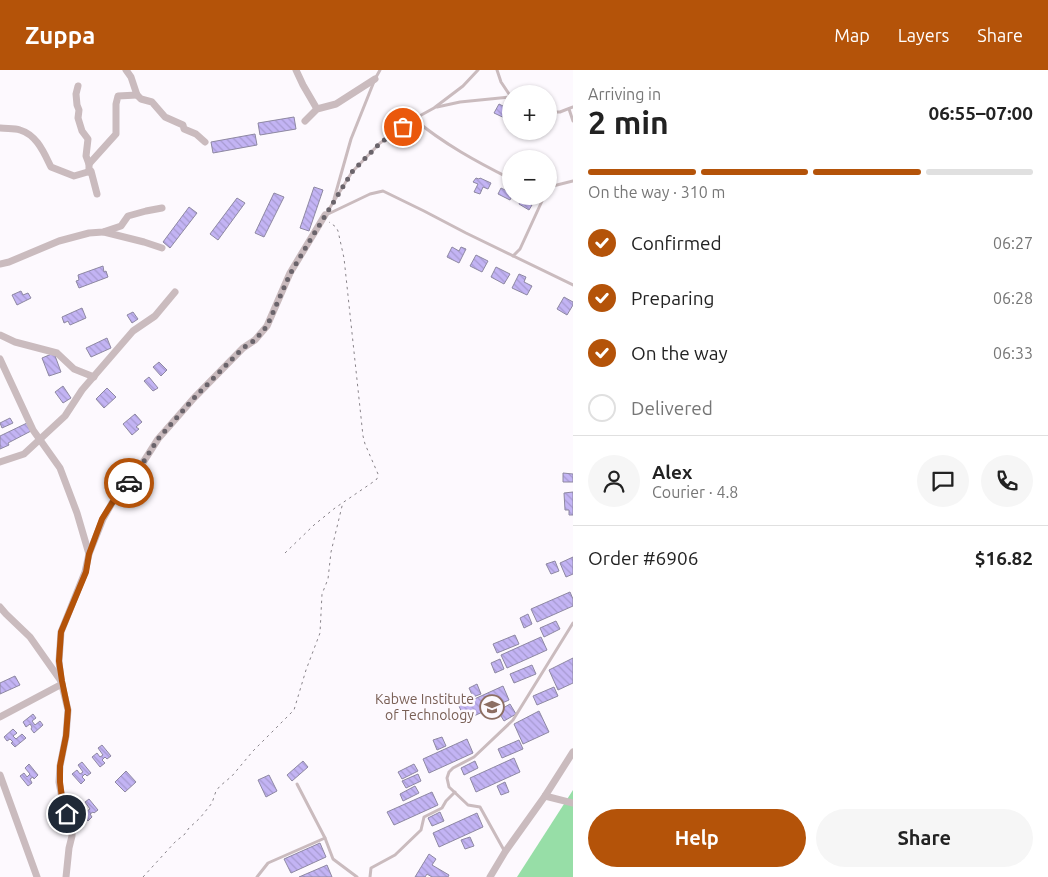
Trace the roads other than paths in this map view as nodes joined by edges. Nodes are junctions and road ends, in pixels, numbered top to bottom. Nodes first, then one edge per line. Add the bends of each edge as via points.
1 (126, 70) edge
2 (296, 70) edge
3 (380, 70) edge
4 (478, 70) edge
5 (497, 70) edge
6 (375, 79) junction
7 (503, 85) edge
8 (78, 86) dead end
9 (137, 95) junction
10 (502, 98) edge
11 (573, 107) edge
12 (434, 108) junction
13 (317, 109) junction
14 (569, 109) junction
15 (557, 112) edge
16 (414, 119) junction
17 (305, 121) dead end
18 (573, 121) edge
19 (0, 128) edge
20 (205, 142) dead end
21 (90, 168) junction
22 (502, 175) edge
23 (573, 181) edge
24 (557, 185) edge
25 (97, 194) dead end
26 (332, 204) junction
27 (540, 205) edge
28 (162, 208) dead end
29 (324, 217) junction
30 (103, 232) junction
31 (162, 248) dead end
32 (513, 256) junction
33 (0, 264) edge
34 (573, 285) edge
35 (175, 292) dead end
36 (0, 335) edge
37 (0, 360) edge
38 (94, 377) junction
39 (39, 439) junction
40 (0, 462) edge
41 (89, 554) junction
42 (0, 606) edge
43 (573, 622) edge
44 (62, 683) junction
45 (0, 717) edge
46 (573, 752) edge
47 (0, 775) edge
48 (297, 784) dead end
49 (455, 792) junction
50 (545, 796) junction
51 (573, 803) edge
52 (325, 838) junction
53 (505, 852) junction
54 (37, 877) edge
55 (66, 877) edge
56 (257, 877) edge
57 (357, 877) edge
58 (370, 877) edge
59 (490, 877) edge

1 - 9 street
2 - 13 street
3 - 6 lane
4 - 12 lane
5 - 7 lane
6 - 13 street via 336,104
6 - 26 lane via 351,139
8 - 21 street via 76,105 82,131 88,139 86,156
9 - 20 street via 152,102 165,117 183,125 184,129
9 - 21 street via 118,96 116,134
10 - 12 lane
11 - 14 lane
12 - 16 lane
13 - 17 street
14 - 15 lane
14 - 18 lane
16 - 22 lane via 434,136
16 - 26 lane via 380,143 352,172
19 - 21 street via 30,134 51,166 74,176
21 - 25 street
23 - 24 lane
26 - 29 lane
27 - 32 lane via 520,249
28 - 30 street via 128,216 121,226
29 - 32 lane via 383,191
29 - 41 street via 290,274 267,326 194,398 158,439 102,519
30 - 31 street
30 - 33 street via 59,241
32 - 34 lane
35 - 38 street via 155,316 132,332
36 - 38 street via 57,353 74,369
37 - 39 street
38 - 39 street via 65,416
39 - 40 street via 24,454
39 - 41 street via 60,468
41 - 44 street via 86,572 61,632 59,661
42 - 44 street via 30,637
43 - 49 lane via 512,720 474,757 449,772 449,786
44 - 45 street
44 - 55 street via 68,710 60,782 72,829
46 - 50 street
47 - 54 street
48 - 52 lane
49 - 53 lane via 468,805 480,807
49 - 58 lane via 442,808 424,817 421,830 395,855 371,868
50 - 51 street
50 - 53 street
52 - 56 lane via 268,864
52 - 57 lane via 333,858
53 - 59 street

